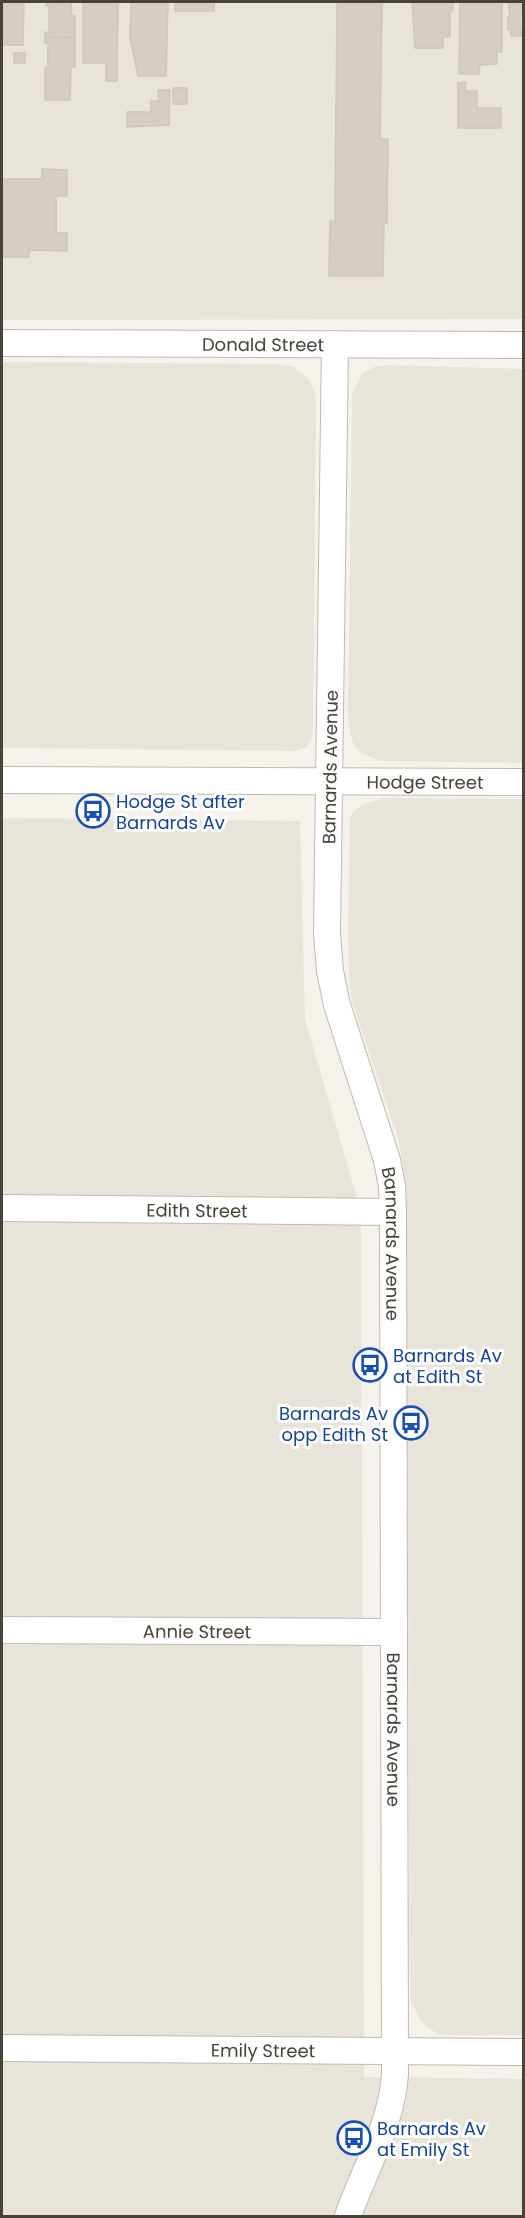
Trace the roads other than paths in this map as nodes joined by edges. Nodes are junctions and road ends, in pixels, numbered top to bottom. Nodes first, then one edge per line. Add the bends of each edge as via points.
1 (2, 343) edge
2 (334, 344) junction
3 (524, 345) edge
4 (2, 780) edge
5 (330, 782) junction
6 (524, 782) edge
7 (2, 1208) edge
8 (393, 1212) junction
9 (2, 1630) edge
10 (393, 1632) junction
11 (2, 2048) edge
12 (394, 2052) junction
13 (524, 2052) edge
14 (348, 2217) edge

1 - 2 street, Donald Street
2 - 3 street, Donald Street
2 - 5 street, Barnards Avenue
4 - 5 street, Hodge Street
5 - 6 street, Hodge Street
5 - 8 street, Barnards Avenue via 330,971 336,1005 387,1160
7 - 8 street, Edith Street
8 - 10 street, Barnards Avenue
9 - 10 street, Annie Street
10 - 12 street, Barnards Avenue
11 - 12 street, Emily Street
12 - 13 street, Emily Street
12 - 14 street, Barnards Avenue via 394,2094

